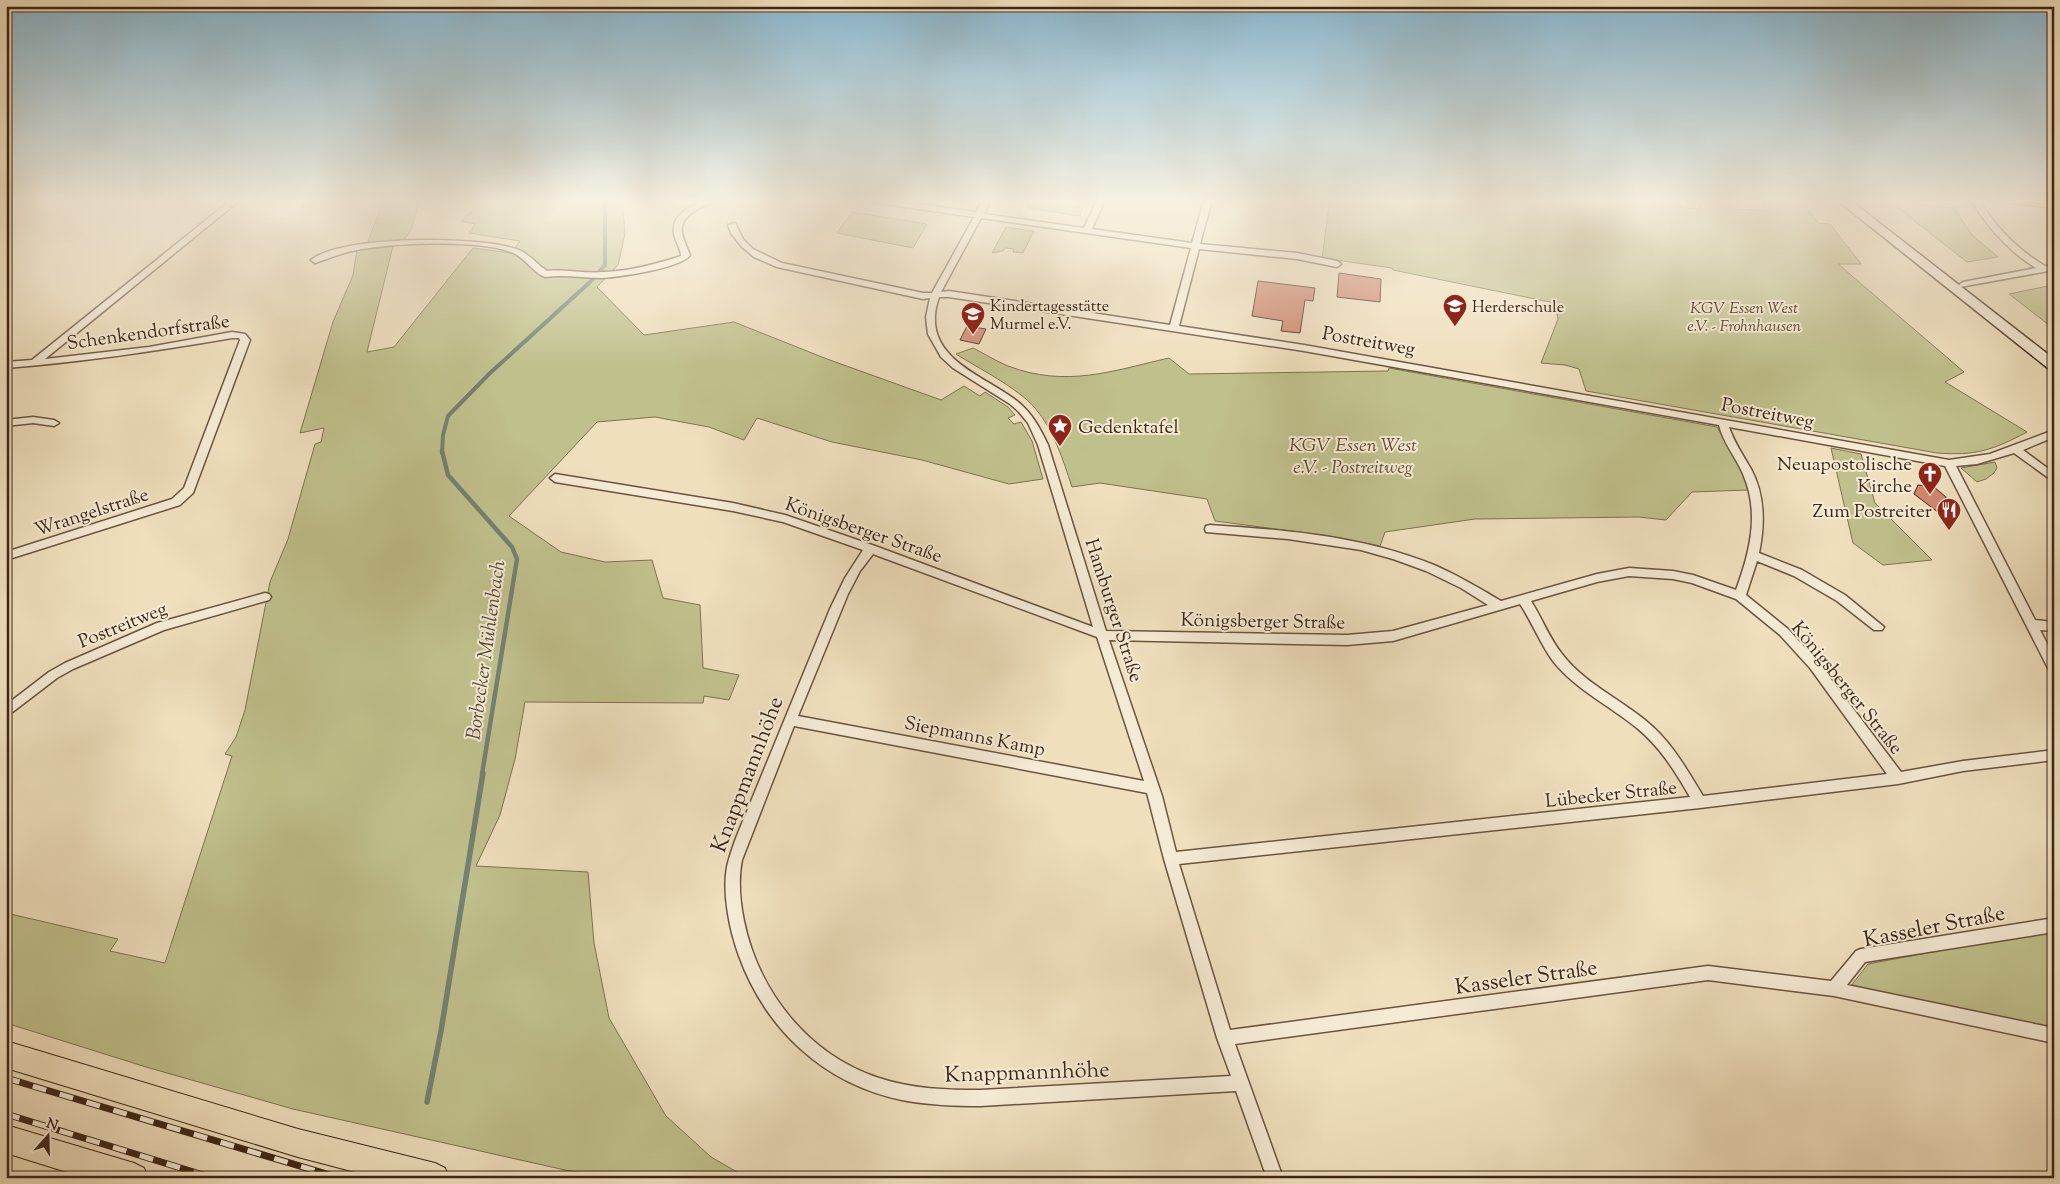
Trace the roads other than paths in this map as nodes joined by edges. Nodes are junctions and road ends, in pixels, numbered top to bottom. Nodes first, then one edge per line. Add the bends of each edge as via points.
1 (167, 255) edge
2 (326, 255) edge
3 (524, 255) edge
4 (686, 255) edge
5 (757, 255) edge
6 (957, 255) edge
7 (1194, 255) edge
8 (1289, 255) edge
9 (1913, 255) edge
10 (1926, 255) edge
11 (2027, 255) edge
12 (315, 260) dead end
13 (1337, 264) dead end
14 (2050, 268) edge
15 (1963, 285) junction
16 (935, 295) junction
17 (1174, 328) junction
18 (2054, 356) edge
19 (35, 362) junction
20 (6, 365) edge
21 (2054, 366) edge
22 (1723, 422) junction
23 (6, 423) edge
24 (54, 424) dead end
25 (2054, 433) edge
26 (2016, 450) junction
27 (1948, 463) junction
28 (555, 478) dead end
29 (2054, 479) edge
30 (184, 496) joint
31 (1210, 530) dead end
32 (871, 549) junction
33 (1754, 555) junction
34 (6, 556) edge
35 (1740, 596) junction
36 (265, 597) dead end
37 (1523, 599) junction
38 (1500, 606) junction
39 (2032, 624) junction
40 (1878, 627) dead end
41 (2054, 627) edge
42 (1103, 635) junction
43 (2054, 669) edge
44 (6, 712) edge
45 (790, 720) junction
46 (2054, 755) edge
47 (1898, 778) junction
48 (1152, 788) junction
49 (1700, 802) junction
50 (1171, 859) junction
51 (2054, 925) edge
52 (1834, 989) junction
53 (2054, 1036) edge
54 (1224, 1038) junction
55 (6, 1054) edge
56 (1239, 1083) junction
57 (6, 1139) edge
58 (134, 1178) edge
59 (434, 1178) edge
60 (1276, 1178) edge

1 - 19 street
2 - 12 street
3 - 4 street via 545,274 591,275 657,267
5 - 16 street, Postreitweg via 780,265 913,294
6 - 16 street, Hamburger Straße
7 - 17 street
8 - 13 street
9 - 21 main road
10 - 15 main road
11 - 14 street
14 - 15 street
15 - 18 main road
16 - 17 street, Postreitweg via 949,294
16 - 42 street, Hamburger Straße via 930,317 933,334 944,355 1012,402 1032,422 1058,491
17 - 22 street, Postreitweg
19 - 20 street, Schenkendorfstraße
19 - 30 street, Schenkendorfstraße via 114,355 242,336 245,340
22 - 27 street, Postreitweg
22 - 33 street via 1756,496
23 - 24 street via 32,420
25 - 26 street, Postreitweg
26 - 27 street, Postreitweg via 1982,460
26 - 29 street
27 - 39 street
28 - 32 street, Königsberger Straße via 757,512 821,530
30 - 34 street, Wrangelstraße via 176,502
31 - 38 street via 1285,534 1355,544 1437,571
32 - 42 street, Königsberger Straße
32 - 45 street, Knappmannhöhe via 835,610
33 - 35 street
33 - 40 street via 1819,585
35 - 37 street, Königsberger Straße via 1693,578 1629,572
35 - 47 street, Königsberger Straße via 1784,632 1814,665
36 - 44 street, Postreitweg via 161,626 69,666
37 - 38 street, Königsberger Straße
37 - 49 street via 1557,657 1579,679 1642,724 1661,742
38 - 42 street, Königsberger Straße via 1393,636 1347,640
39 - 41 street
39 - 43 street
42 - 48 street, Hamburger Straße
45 - 48 street, Siepmanns Kamp
45 - 56 street, Knappmannhöhe via 743,838 733,873 735,909 743,952 752,976 787,1026 803,1042 830,1062 875,1085 941,1098
46 - 47 street, Lübecker Straße
47 - 49 street, Lübecker Straße
48 - 50 street, Hamburger Straße
49 - 50 street, Lübecker Straße
50 - 54 street, Hamburger Straße
51 - 52 street, Kasseler Straße via 1861,956
52 - 53 street, Kasseler Straße
52 - 54 street, Kasseler Straße via 1708,973
54 - 56 street, Hamburger Straße
55 - 59 highway via 298,1143
56 - 60 street, Hamburger Straße
57 - 58 highway

